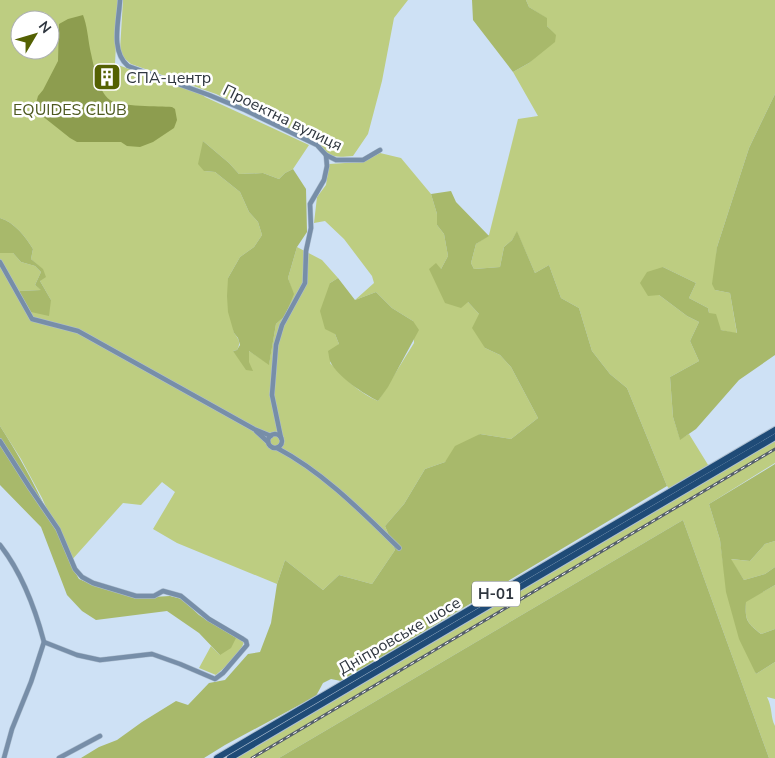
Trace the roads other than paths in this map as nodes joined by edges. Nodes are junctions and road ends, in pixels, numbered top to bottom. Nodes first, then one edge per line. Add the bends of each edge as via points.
1 (120, 0) edge
2 (380, 150) dead end
3 (326, 155) junction
4 (0, 262) edge
5 (278, 423) junction
6 (254, 428) junction
7 (775, 430) edge
8 (272, 435) junction
9 (775, 437) edge
10 (281, 440) junction
11 (0, 441) edge
12 (268, 442) junction
13 (277, 448) junction
14 (293, 456) junction
15 (0, 545) edge
16 (399, 548) dead end
17 (44, 642) junction
18 (100, 736) dead end
19 (4, 758) edge
20 (59, 758) edge
21 (217, 758) edge
22 (230, 758) edge

1 - 3 street, Проектна вулиця via 117,47 128,66 245,110 316,145
2 - 3 street, Проектна вулиця via 363,160 336,160
3 - 5 street via 324,180 310,204 311,228 305,282 282,325 276,345 272,395
4 - 6 street via 32,319 78,332
5 - 8 street
5 - 10 street
6 - 8 street
6 - 12 street
7 - 21 main road, Дніпровське шосе / Н-01
8 - 10 street via 278,435
8 - 12 street
9 - 22 main road, Дніпровське шосе / Н-01
10 - 13 street
10 - 14 street
11 - 17 street via 58,529 75,569 82,577 136,596 154,596 163,592 181,596 209,619 246,641 247,645 215,679 152,654 100,660
12 - 13 street
13 - 14 street
14 - 16 street via 360,510
15 - 17 street via 27,591
17 - 19 street
18 - 20 street

